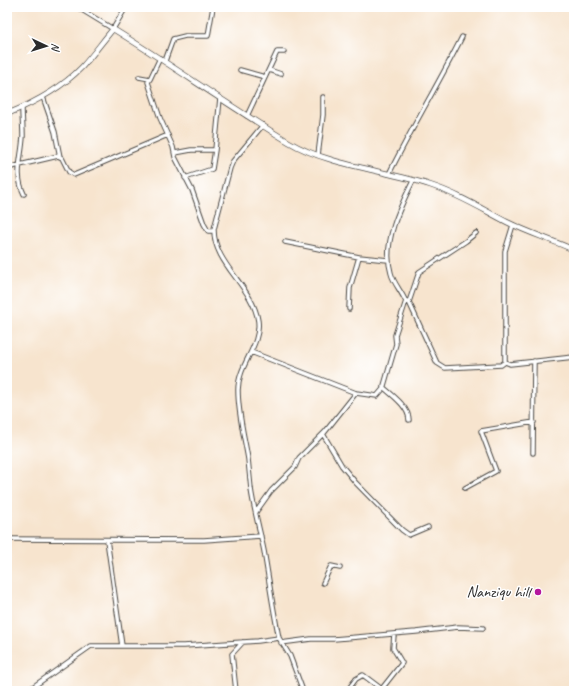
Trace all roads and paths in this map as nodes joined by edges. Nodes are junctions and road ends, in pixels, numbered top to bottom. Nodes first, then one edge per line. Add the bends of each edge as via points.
1 (77, 7) edge
2 (126, 7) edge
3 (212, 7) edge
4 (113, 29) junction
5 (462, 37) dead end
6 (284, 52) dead end
7 (160, 58) junction
8 (165, 61) junction
9 (240, 70) dead end
10 (269, 70) junction
11 (282, 74) dead end
12 (139, 77) dead end
13 (265, 77) junction
14 (150, 79) junction
15 (324, 96) dead end
16 (43, 97) junction
17 (220, 98) junction
18 (22, 108) junction
19 (7, 114) edge
20 (247, 116) junction
21 (263, 125) junction
22 (168, 135) junction
23 (215, 150) junction
24 (175, 153) junction
25 (318, 155) junction
26 (60, 157) junction
27 (19, 166) junction
28 (7, 168) edge
29 (389, 174) junction
30 (185, 178) junction
31 (413, 181) junction
32 (24, 194) dead end
33 (513, 225) junction
34 (214, 231) junction
35 (476, 233) dead end
36 (285, 242) dead end
37 (574, 250) edge
38 (359, 257) junction
39 (388, 260) junction
40 (408, 301) junction
41 (349, 309) dead end
42 (251, 352) junction
43 (574, 357) edge
44 (534, 361) junction
45 (505, 362) junction
46 (383, 387) junction
47 (356, 393) junction
48 (409, 420) dead end
49 (534, 422) junction
50 (323, 434) junction
51 (533, 453) dead end
52 (465, 488) dead end
53 (256, 512) junction
54 (428, 527) dead end
55 (260, 536) junction
56 (7, 539) edge
57 (107, 540) junction
58 (340, 568) dead end
59 (323, 583) dead end
60 (483, 628) dead end
61 (394, 634) junction
62 (279, 638) junction
63 (243, 642) junction
64 (281, 643) junction
65 (122, 646) junction
66 (28, 691) edge
67 (236, 691) edge
68 (303, 691) edge
69 (347, 691) edge
70 (380, 691) edge

1 - 4 street
2 - 4 street
3 - 8 street via 208,36 176,37
4 - 7 street
4 - 16 street via 82,67
5 - 29 street
6 - 10 street via 277,52
7 - 8 street
7 - 14 street
8 - 17 street
9 - 13 street
10 - 11 street
10 - 13 street
12 - 14 street
13 - 20 street
14 - 22 street via 148,82
15 - 25 street
16 - 18 street
16 - 26 street via 55,132
17 - 20 street
17 - 23 street
18 - 19 street
18 - 27 street via 23,137
20 - 21 street
21 - 25 street via 289,142
21 - 34 street via 233,161
22 - 24 street
22 - 26 street via 74,175 69,172
23 - 24 street
23 - 30 street via 212,169
24 - 30 street via 174,157
25 - 29 street
26 - 27 street
27 - 28 street
27 - 32 street via 19,183
29 - 31 street
30 - 34 street via 204,224 208,231
31 - 33 street via 431,185 469,201
31 - 39 street via 392,234
33 - 37 street
33 - 45 street via 505,251
34 - 42 street via 217,248 245,290 258,320 258,332
35 - 40 street via 419,272
36 - 38 street
38 - 39 street
38 - 41 street via 350,288
39 - 40 street via 391,275
40 - 45 street via 438,363 445,368 501,365
40 - 46 street via 395,335 396,344
42 - 47 street
42 - 53 street via 238,387 240,425
43 - 44 street
44 - 45 street via 510,364
44 - 49 street
46 - 47 street via 377,396
46 - 48 street via 399,402
47 - 50 street
49 - 51 street
49 - 52 street via 481,431 496,471
50 - 53 street via 313,442
50 - 54 street via 342,466 402,530 409,535
53 - 55 street
55 - 57 street via 204,540
55 - 62 street
56 - 57 street
57 - 65 street
58 - 59 street via 331,566
60 - 61 street via 458,627
61 - 64 street via 305,639
61 - 70 street via 393,648 402,663
62 - 63 street
62 - 64 street
63 - 65 street via 184,646
63 - 67 street via 232,654
64 - 68 street via 290,656
65 - 66 street via 91,646
69 - 70 street via 356,679 363,675 379,687

